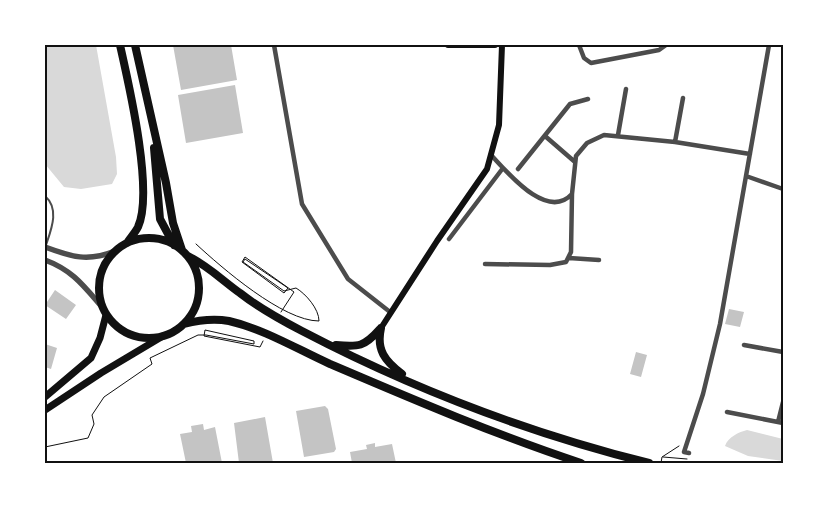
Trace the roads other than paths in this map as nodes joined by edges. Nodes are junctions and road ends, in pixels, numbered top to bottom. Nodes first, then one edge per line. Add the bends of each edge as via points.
1 (120, 45) edge
2 (135, 45) edge
3 (274, 45) edge
4 (448, 45) edge
5 (495, 45) edge
6 (502, 45) edge
7 (579, 45) edge
8 (666, 45) edge
9 (769, 45) edge
10 (472, 46) edge
11 (626, 89) dead end
12 (588, 98) dead end
13 (683, 98) dead end
14 (152, 123) junction
15 (618, 135) junction
16 (544, 136) junction
17 (675, 142) junction
18 (750, 154) junction
19 (492, 156) junction
20 (575, 162) junction
21 (503, 168) junction
22 (518, 169) dead end
23 (746, 176) junction
24 (783, 189) edge
25 (572, 194) junction
26 (45, 196) edge
27 (449, 239) dead end
28 (127, 243) junction
29 (174, 245) junction
30 (45, 247) edge
31 (116, 251) junction
32 (185, 253) junction
33 (570, 258) junction
34 (45, 260) edge
35 (599, 260) dead end
36 (485, 264) dead end
37 (102, 307) junction
38 (390, 312) junction
39 (106, 315) junction
40 (184, 324) junction
41 (381, 328) junction
42 (164, 336) junction
43 (329, 344) junction
44 (744, 345) dead end
45 (783, 352) edge
46 (411, 381) junction
47 (45, 397) edge
48 (783, 402) edge
49 (45, 410) edge
50 (727, 412) dead end
51 (780, 422) edge
52 (689, 453) dead end
53 (581, 463) edge
54 (649, 463) edge

1 - 28 highway via 132,99 144,199 138,228
2 - 14 highway
3 - 38 street via 302,204 348,279
4 - 10 main road
5 - 10 main road
6 - 19 main road via 499,125
7 - 8 street via 584,58 591,63 660,50
9 - 18 street
11 - 15 street
12 - 16 street via 570,104
13 - 17 street
14 - 29 highway via 160,219
14 - 32 highway via 172,223
15 - 17 street
15 - 20 street via 604,135 587,143
16 - 20 street
16 - 22 street
17 - 18 street
18 - 23 street
19 - 21 street
19 - 38 main road via 478,184
20 - 25 street
21 - 25 street via 539,198 560,202
21 - 27 street
23 - 24 street
23 - 52 street via 716,340 684,452
25 - 33 street
26 - 30 lane via 53,208 53,218
28 - 29 highway via 150,238
28 - 31 highway
29 - 32 highway
30 - 31 street via 84,259 99,258
31 - 37 highway via 107,260 100,277
32 - 40 highway via 198,278 198,294 194,310
32 - 43 highway via 270,313
33 - 35 street
33 - 36 street via 558,265
34 - 37 street via 63,266
37 - 39 highway
38 - 41 main road
39 - 42 highway via 131,335 147,338
39 - 47 main road via 91,358
40 - 42 highway
40 - 53 highway via 200,319 228,321 256,330 558,458
41 - 43 highway via 357,347
41 - 46 highway via 379,344 386,362
42 - 49 main road
43 - 46 highway
44 - 45 street
46 - 54 highway via 578,445
48 - 51 street
50 - 51 street

